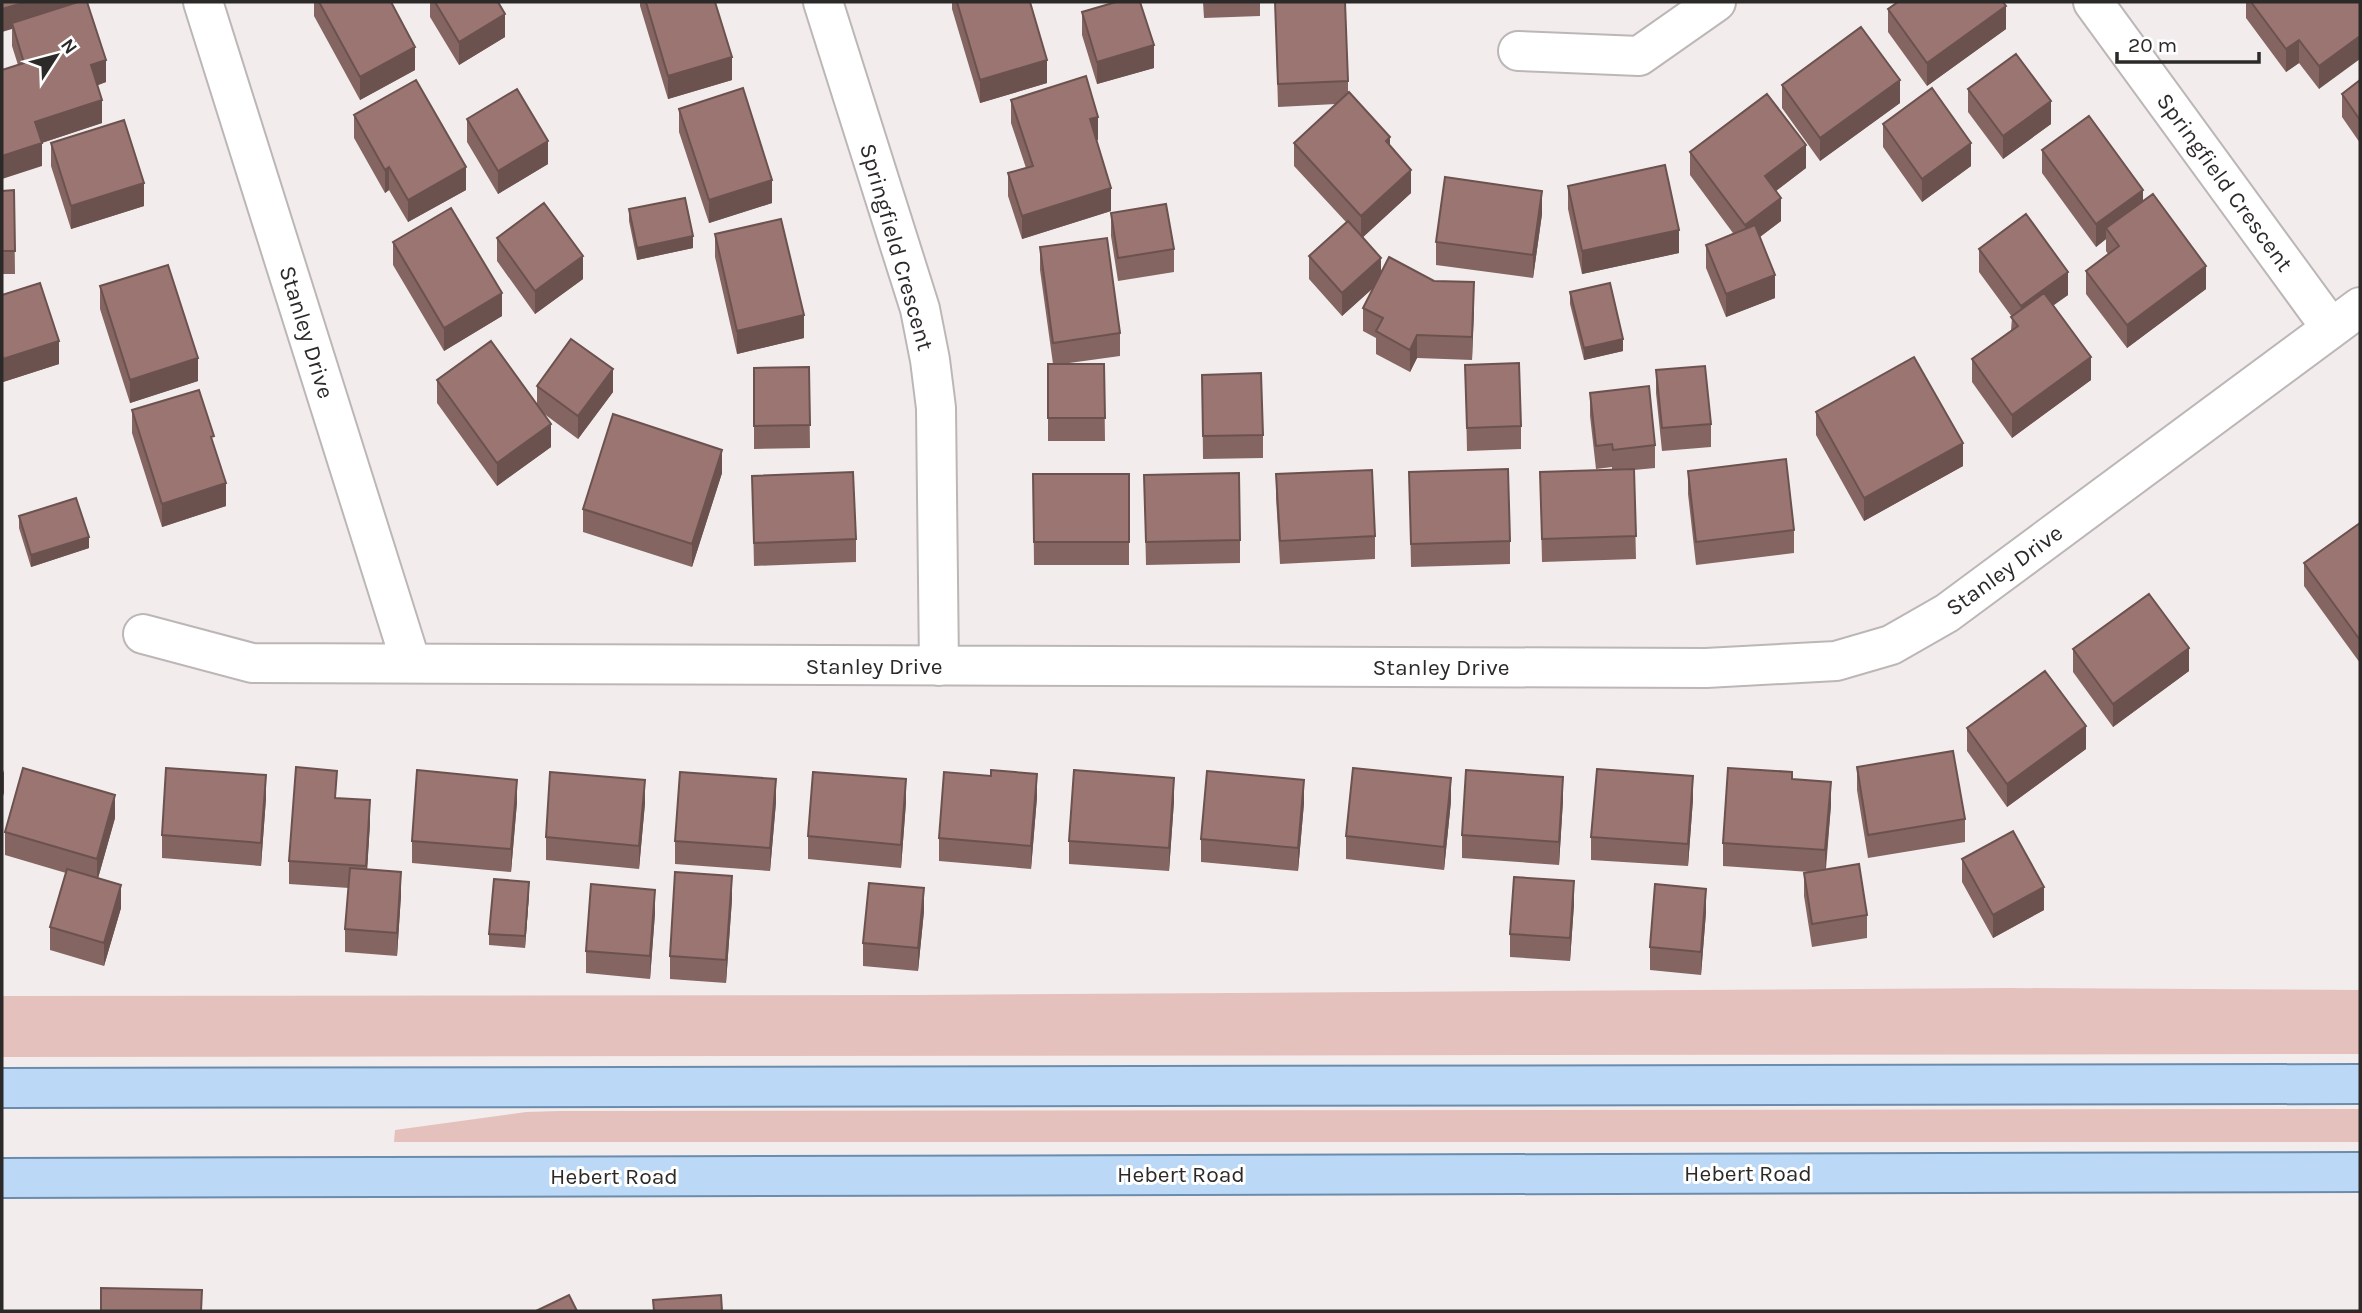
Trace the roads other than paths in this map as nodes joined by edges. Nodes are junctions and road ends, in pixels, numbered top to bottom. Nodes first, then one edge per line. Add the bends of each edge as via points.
1 (203, 2) edge
2 (823, 2) edge
3 (1716, 2) edge
4 (2093, 2) edge
5 (1518, 51) dead end
6 (2346, 318) edge
7 (143, 634) dead end
8 (411, 663) junction
9 (939, 666) junction
10 (2360, 1084) edge
11 (2, 1088) edge
12 (2360, 1172) edge
13 (2, 1178) edge

1 - 8 street, Stanley Drive
2 - 9 street, Springfield Crescent via 920,309 930,360 936,408
3 - 5 street via 1639,57
4 - 6 street, Springfield Crescent
6 - 9 street, Stanley Drive via 1947,613 1891,645 1836,661 1706,668
7 - 8 street, Stanley Drive via 252,663
8 - 9 street, Stanley Drive
10 - 11 main road
12 - 13 main road, Hebert Road

